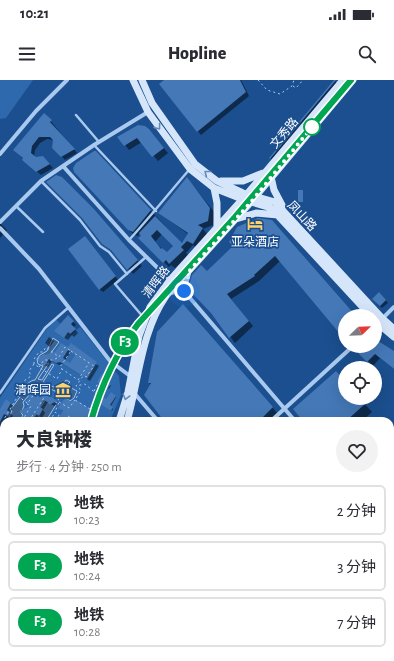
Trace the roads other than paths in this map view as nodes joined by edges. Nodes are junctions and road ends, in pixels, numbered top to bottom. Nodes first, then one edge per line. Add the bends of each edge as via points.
1 (67, 80) edge
2 (134, 80) edge
3 (142, 80) edge
4 (343, 80) edge
5 (353, 80) edge
6 (148, 112) junction
7 (76, 115) dead end
8 (99, 142) junction
9 (94, 145) junction
10 (0, 154) edge
11 (63, 166) junction
12 (190, 169) junction
13 (265, 173) junction
14 (271, 177) junction
15 (41, 181) junction
16 (216, 185) junction
17 (244, 197) junction
18 (253, 199) junction
19 (16, 205) junction
20 (156, 212) junction
21 (278, 215) junction
22 (289, 218) junction
23 (234, 220) junction
24 (0, 222) edge
25 (217, 226) junction
26 (0, 228) edge
27 (43, 232) dead end
28 (129, 240) junction
29 (146, 257) junction
30 (190, 270) junction
31 (127, 274) junction
32 (170, 280) junction
33 (184, 291) junction
34 (166, 296) junction
35 (69, 307) junction
36 (394, 307) edge
37 (365, 309) edge
38 (366, 309) edge
39 (382, 318) edge
40 (146, 319) junction
41 (382, 324) edge
42 (382, 326) edge
43 (394, 329) edge
44 (394, 337) edge
45 (345, 353) edge
46 (130, 376) junction
47 (0, 393) edge
48 (135, 394) junction
49 (284, 409) junction
50 (120, 417) edge
51 (128, 417) edge
52 (155, 417) edge
53 (275, 417) edge
54 (292, 417) edge

1 - 10 street via 36,111
2 - 6 street, 凤山路
16 -> 3 street, 凤山路 via 195,164 152,103
4 - 13 street, 文秀路
5 - 14 street, 文秀路
6 - 8 street
6 -> 12 street, 凤山路
7 - 8 lane
8 - 9 street
9 - 11 street
9 - 20 lane
11 - 15 street
11 - 28 street
12 - 16 street, 凤山路
12 - 20 lane via 160,203
13 - 16 street via 239,182
13 - 17 street, 文秀路
14 - 18 street, 文秀路
14 - 22 street via 274,190
15 - 19 street
15 - 31 lane via 80,220
16 - 17 street, 凤山路
16 - 25 street
17 - 18 street, 凤山路
17 - 25 street, 清晖路
18 - 21 street, 凤山路 via 271,208
18 - 22 street, 凤山路 via 274,202
18 - 23 street, 清晖路
19 - 24 street
19 - 27 lane
20 - 28 lane
21 - 23 street via 256,213
21 - 37 street, 凤山路
22 - 38 street, 凤山路
23 - 30 street, 清晖路
25 - 32 street, 清晖路
26 - 35 street
28 - 29 street
29 - 31 lane
29 - 32 street
30 - 33 street
30 - 34 street, 清晖路
31 - 40 lane via 115,284
32 - 40 street, 清晖路 via 150,307
33 - 34 street via 174,291
33 - 49 street
34 - 48 street, 清晖路 via 156,311 146,338
35 - 46 street via 110,361
35 - 47 lane via 45,328
36 - 39 street
40 - 46 street, 清晖路 via 139,336
41 - 43 street, 凤山路
42 - 44 street, 凤山路
45 - 49 street
46 -> 50 street, 清晖路
48 - 51 street, 清晖路
48 - 52 street
49 - 53 street
49 - 54 street

